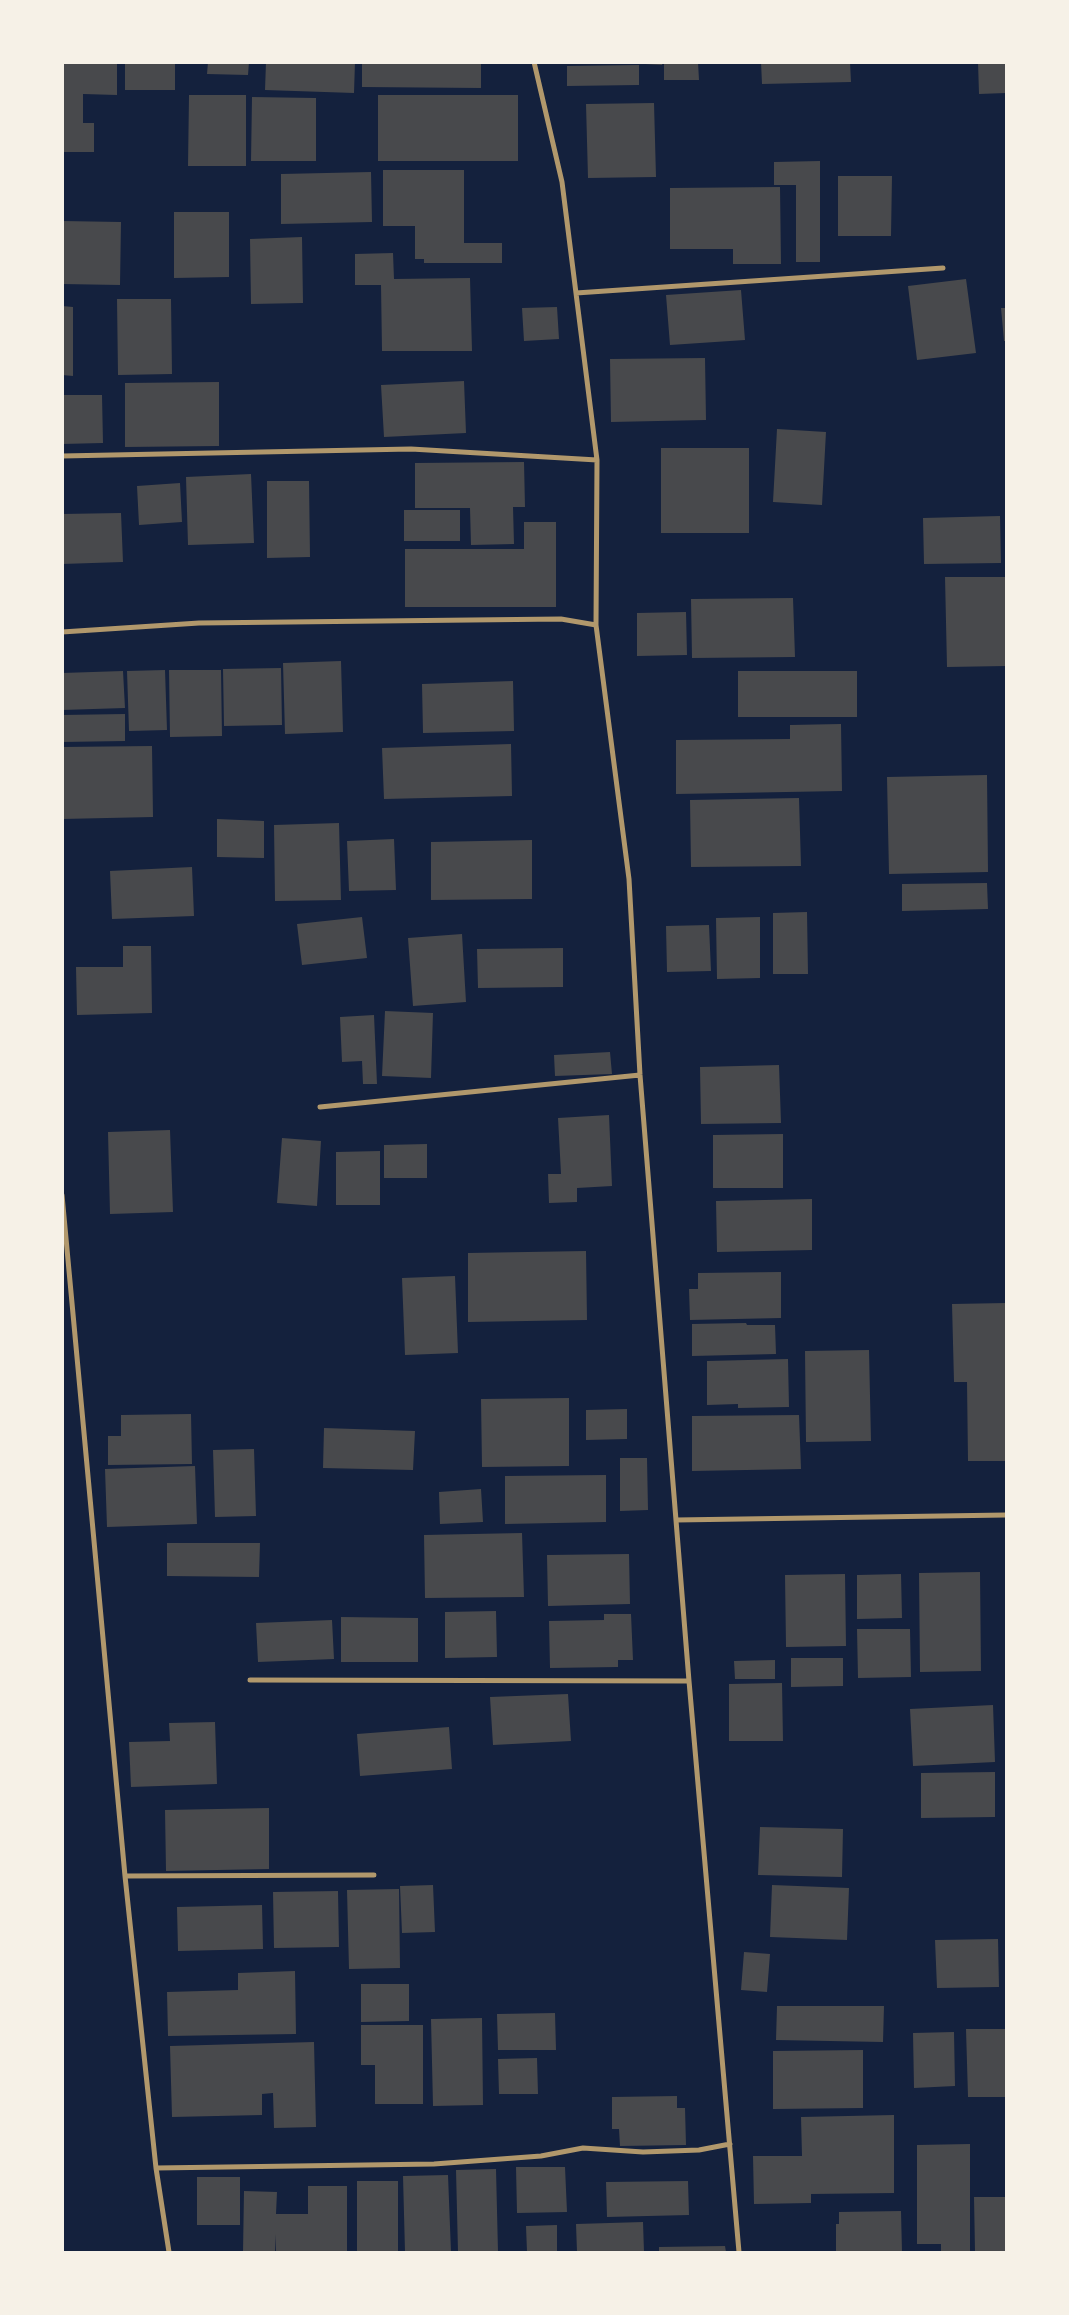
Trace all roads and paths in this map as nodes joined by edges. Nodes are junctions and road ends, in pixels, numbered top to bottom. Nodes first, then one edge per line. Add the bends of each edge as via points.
1 (534, 62) edge
2 (943, 268) dead end
3 (576, 293) junction
4 (62, 456) edge
5 (597, 460) junction
6 (596, 625) junction
7 (62, 632) edge
8 (640, 1074) junction
9 (320, 1107) dead end
10 (62, 1195) edge
11 (1006, 1515) edge
12 (676, 1520) junction
13 (250, 1680) dead end
14 (689, 1681) junction
15 (374, 1875) dead end
16 (126, 1876) junction
17 (730, 2144) junction
18 (156, 2168) junction
19 (169, 2252) edge
20 (739, 2252) edge

1 - 3 street via 562,182
2 - 3 street
3 - 5 street
4 - 5 street via 412,448
5 - 6 street
6 - 7 street via 561,620 199,623
6 - 8 street via 630,879
8 - 9 street
8 - 12 street
10 - 16 street
11 - 12 street
12 - 14 street
13 - 14 street
14 - 17 street
15 - 16 street
16 - 18 street
17 - 18 street via 699,2150 643,2152 583,2148 541,2156 434,2164
17 - 20 street
18 - 19 street

